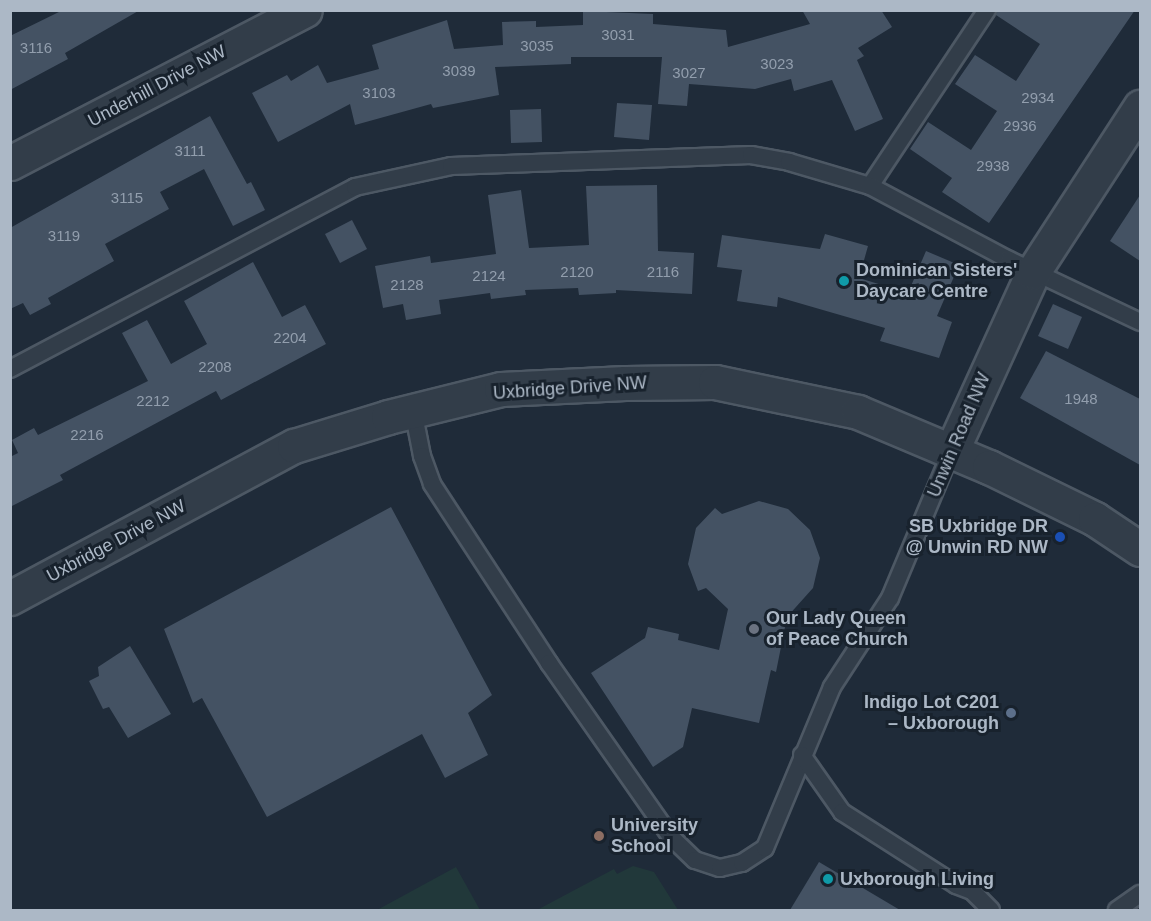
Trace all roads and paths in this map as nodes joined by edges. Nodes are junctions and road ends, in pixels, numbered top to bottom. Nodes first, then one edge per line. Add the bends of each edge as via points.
1 (305, 10) edge
2 (987, 10) edge
3 (1140, 107) edge
4 (10, 163) edge
5 (870, 186) junction
6 (1033, 272) junction
7 (1140, 322) edge
8 (10, 369) edge
9 (413, 410) junction
10 (952, 450) junction
11 (1140, 549) edge
12 (10, 598) edge
13 (802, 755) junction
14 (1140, 894) edge
15 (991, 910) edge
16 (1117, 910) edge

1 - 4 street, Underhill Drive NW
2 - 5 lane
3 - 6 street, Unwin Road NW
5 - 6 lane
5 - 8 lane via 751,155 451,166 355,188
6 - 7 lane
6 - 10 street, Unwin Road NW
9 - 10 street, Uxbridge Drive NW via 501,389 715,382 858,412
9 - 12 street, Uxbridge Drive NW via 294,446
9 - 13 lane, Unwin Road NW via 432,484 549,663 671,837 696,860 720,868 742,863 765,848
10 - 11 street, Uxbridge Drive NW via 1095,519
10 - 13 lane, Unwin Road NW via 890,598 832,687
13 - 15 lane via 842,812 956,885 972,891
14 - 16 lane

